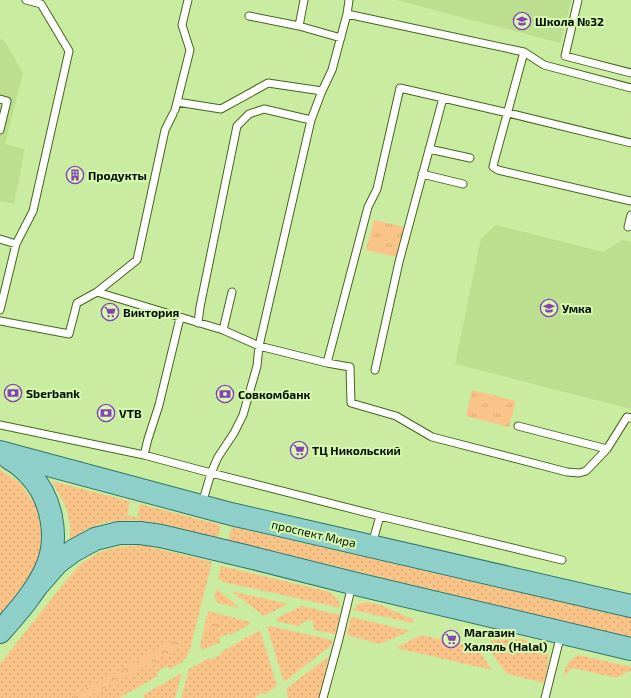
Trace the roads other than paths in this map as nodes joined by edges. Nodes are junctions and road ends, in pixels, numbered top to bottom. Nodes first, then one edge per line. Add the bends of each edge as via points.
1 (26, 0) edge
2 (188, 0) edge
3 (304, 0) edge
4 (349, 0) edge
5 (578, 0) edge
6 (347, 14) junction
7 (249, 16) dead end
8 (299, 26) junction
9 (342, 38) junction
10 (524, 52) junction
11 (631, 73) edge
12 (631, 88) edge
13 (322, 91) junction
14 (442, 98) junction
15 (0, 99) edge
16 (176, 102) junction
17 (508, 112) junction
18 (311, 120) junction
19 (0, 130) edge
20 (631, 143) edge
21 (429, 149) junction
22 (470, 158) dead end
23 (422, 174) junction
24 (463, 184) dead end
25 (631, 201) edge
26 (631, 215) edge
27 (628, 227) dead end
28 (0, 239) edge
29 (16, 244) junction
30 (97, 292) junction
31 (232, 292) dead end
32 (0, 310) edge
33 (180, 318) junction
34 (0, 321) edge
35 (198, 323) junction
36 (223, 330) junction
37 (259, 346) junction
38 (327, 363) junction
39 (375, 370) dead end
40 (631, 418) edge
41 (0, 425) edge
42 (518, 426) dead end
43 (607, 449) junction
44 (0, 452) edge
45 (144, 455) junction
46 (211, 473) junction
47 (202, 506) junction
48 (380, 516) junction
49 (372, 546) junction
50 (562, 560) dead end
51 (352, 583) junction
52 (37, 586) junction
53 (630, 604) edge
54 (0, 632) edge
55 (561, 632) junction
56 (631, 649) edge
57 (323, 698) edge
58 (545, 698) edge

1 - 29 lane via 41,4 69,51 33,211
2 - 16 lane via 182,25 190,50
3 - 8 lane
4 - 6 lane
5 - 11 lane via 565,56
6 - 9 lane
6 - 10 lane
7 - 8 lane
8 - 9 lane
9 - 13 lane
10 - 12 lane via 544,65
10 - 17 lane
13 - 16 lane via 268,83 221,109
13 - 18 lane
14 - 17 lane
14 - 21 lane
14 - 38 lane via 400,88 377,189 368,207
15 - 19 lane via 7,101
16 - 30 lane via 174,112 164,130 137,260
17 - 20 lane
17 - 25 lane via 493,167
18 - 35 lane via 264,109 249,114 236,126
18 - 37 lane
21 - 22 lane
21 - 23 lane
23 - 24 lane
23 - 39 lane
26 - 27 lane
28 - 29 lane
29 - 32 lane
30 - 33 lane
30 - 34 lane via 77,303 69,334
31 - 36 lane
33 - 35 lane
33 - 45 lane
35 - 36 lane
36 - 37 lane
37 - 38 lane
37 - 46 lane via 257,366 243,414
38 - 43 lane via 350,367 351,403 396,416 432,438 579,473 586,471
40 - 43 lane via 627,417
41 - 45 lane
42 - 43 lane
44 - 47 main road, проспект Мира
44 - 52 main road via 31,475 50,508 53,547
45 - 46 lane
46 - 47 lane
46 - 48 lane
47 - 49 main road, проспект Мира
48 - 49 lane
48 - 50 lane
49 - 53 main road, проспект Мира
51 - 52 main road via 161,536 120,533 96,539 73,551
51 - 55 main road
51 - 57 lane
52 - 54 main road
55 - 56 main road
55 - 58 lane

